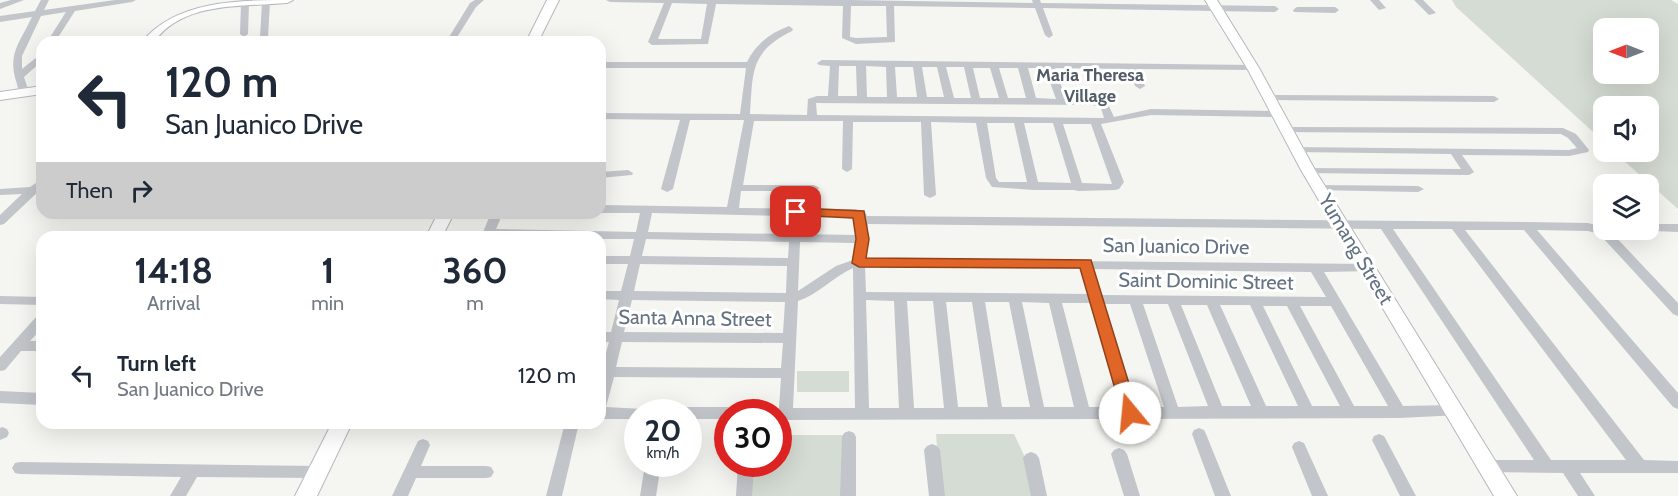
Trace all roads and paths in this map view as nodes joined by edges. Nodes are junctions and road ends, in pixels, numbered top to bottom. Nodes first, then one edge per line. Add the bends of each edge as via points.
1 (20, 0) edge
2 (132, 0) edge
3 (287, 0) edge
4 (480, 0) edge
5 (553, 0) edge
6 (610, 0) edge
7 (1327, 0) edge
8 (1374, 0) edge
9 (1418, 0) edge
10 (55, 1) edge
11 (669, 1) edge
12 (712, 1) edge
13 (723, 1) edge
14 (818, 1) edge
15 (858, 1) edge
16 (266, 2) junction
17 (847, 2) junction
18 (931, 2) edge
19 (245, 3) junction
20 (895, 3) edge
21 (999, 3) edge
22 (1037, 3) edge
23 (1076, 3) edge
24 (1113, 3) edge
25 (1159, 4) edge
26 (1214, 4) edge
27 (0, 6) edge
28 (42, 8) edge
29 (1382, 8) dead end
30 (1275, 9) dead end
31 (1297, 10) dead end
32 (71, 11) junction
33 (1432, 13) dead end
34 (0, 19) edge
35 (789, 29) dead end
36 (244, 33) dead end
37 (1049, 35) dead end
38 (55, 36) edge
39 (151, 36) edge
40 (264, 36) edge
41 (454, 36) edge
42 (535, 36) edge
43 (36, 61) edge
44 (822, 63) dead end
45 (835, 63) junction
46 (861, 63) junction
47 (890, 63) junction
48 (917, 64) junction
49 (941, 64) junction
50 (968, 64) junction
51 (606, 65) edge
52 (751, 65) junction
53 (994, 65) junction
54 (1022, 65) junction
55 (1049, 66) junction
56 (1131, 67) junction
57 (1253, 68) junction
58 (18, 77) junction
59 (1140, 86) dead end
60 (36, 91) edge
61 (24, 92) junction
62 (0, 96) edge
63 (1268, 98) junction
64 (833, 99) junction
65 (862, 99) junction
66 (892, 99) junction
67 (922, 99) junction
68 (950, 99) junction
69 (1494, 99) dead end
70 (976, 100) junction
71 (1004, 100) junction
72 (1032, 101) junction
73 (1062, 101) junction
74 (1276, 114) junction
75 (606, 116) edge
76 (686, 117) junction
77 (747, 117) junction
78 (812, 118) junction
79 (848, 118) junction
80 (926, 119) junction
81 (1018, 119) junction
82 (981, 120) junction
83 (1057, 120) junction
84 (1110, 120) junction
85 (1095, 121) junction
86 (1284, 130) junction
87 (1460, 130) junction
88 (1296, 149) junction
89 (1480, 151) junction
90 (1455, 152) junction
91 (847, 169) dead end
92 (1308, 170) junction
93 (628, 173) dead end
94 (606, 174) edge
95 (36, 186) edge
96 (1034, 187) junction
97 (36, 188) edge
98 (737, 188) junction
99 (814, 188) dead end
100 (1078, 188) junction
101 (1319, 188) junction
102 (667, 189) dead end
103 (1418, 189) dead end
104 (0, 192) edge
105 (930, 195) dead end
106 (606, 209) edge
107 (647, 210) junction
108 (732, 212) junction
109 (796, 212) junction
110 (862, 220) junction
111 (0, 221) edge
112 (1341, 224) junction
113 (1384, 224) junction
114 (1455, 225) junction
115 (1527, 226) junction
116 (1659, 228) edge
117 (1678, 228) edge
118 (606, 237) edge
119 (641, 237) junction
120 (795, 238) junction
121 (862, 239) junction
122 (606, 260) edge
123 (635, 261) junction
124 (794, 262) junction
125 (859, 263) junction
126 (1086, 264) junction
127 (1316, 267) junction
128 (1367, 268) junction
129 (606, 295) edge
130 (626, 296) junction
131 (860, 296) junction
132 (900, 296) junction
133 (939, 297) junction
134 (978, 297) junction
135 (792, 298) junction
136 (1015, 298) junction
137 (1054, 298) junction
138 (1095, 299) junction
139 (1135, 299) junction
140 (0, 300) edge
141 (1173, 300) junction
142 (1211, 300) junction
143 (36, 301) edge
144 (1254, 301) junction
145 (1291, 301) junction
146 (1336, 302) junction
147 (1678, 310) edge
148 (36, 326) edge
149 (606, 337) edge
150 (616, 337) junction
151 (790, 338) junction
152 (18, 346) junction
153 (36, 346) edge
154 (0, 366) edge
155 (606, 366) edge
156 (606, 372) edge
157 (788, 373) junction
158 (0, 398) edge
159 (36, 399) edge
160 (784, 399) edge
161 (1678, 403) edge
162 (1455, 411) junction
163 (606, 412) edge
164 (1217, 412) junction
165 (1261, 412) junction
166 (1308, 412) junction
167 (1350, 412) junction
168 (1399, 412) junction
169 (624, 413) edge
170 (996, 413) junction
171 (1038, 413) junction
172 (1083, 413) junction
173 (1130, 413) junction
174 (1173, 413) junction
175 (792, 414) edge
176 (862, 414) junction
177 (907, 414) junction
178 (952, 414) junction
179 (339, 429) edge
180 (572, 429) edge
181 (1199, 434) dead end
182 (849, 437) dead end
183 (1379, 440) dead end
184 (423, 445) dead end
185 (1299, 447) dead end
186 (932, 450) dead end
187 (1119, 454) dead end
188 (1031, 458) dead end
189 (1546, 465) junction
190 (1566, 465) junction
191 (1488, 466) junction
192 (1639, 466) junction
193 (1678, 467) edge
194 (20, 468) dead end
195 (192, 471) junction
196 (318, 472) junction
197 (410, 472) junction
198 (486, 472) dead end
199 (651, 477) edge
200 (745, 477) edge
201 (178, 496) edge
202 (306, 496) edge
203 (400, 496) edge
204 (555, 496) edge
205 (648, 496) edge
206 (744, 496) edge
207 (848, 496) edge
208 (938, 496) edge
209 (1039, 496) edge
210 (1131, 496) edge
211 (1223, 496) edge
212 (1320, 496) edge
213 (1408, 496) edge
214 (1506, 496) edge
215 (1587, 496) edge

1 - 27 street
2 - 32 street
3 - 16 main road
4 - 41 street
5 - 42 main road
6 - 11 street
7 - 31 street via 1338,13
8 - 29 street
9 - 33 street
10 - 28 street
11 - 12 street
11 - 12 street via 652,42 705,42
12 - 13 street
13 - 14 street
14 - 17 street
15 - 17 street
15 - 20 street
16 - 19 main road
16 - 40 street
17 - 20 street via 846,38 856,41 892,40
18 - 20 street
18 - 21 street
19 - 36 street
19 - 39 main road via 178,13 156,28
21 - 22 street
22 - 23 street
22 - 37 street
23 - 24 street
24 - 25 street
25 - 26 street
26 - 30 street
26 - 57 main road, Yumang Street
28 - 32 street
28 - 34 street
28 - 58 street via 17,56
32 - 38 street
35 - 52 street via 761,45
43 - 58 street
44 - 45 street
45 - 46 street
45 - 64 street
46 - 47 street
46 - 65 street
47 - 48 street
47 - 66 street
48 - 49 street
48 - 67 street
49 - 50 street
49 - 68 street
50 - 53 street
50 - 70 street
51 - 52 street
52 - 77 street
53 - 54 street
53 - 71 street
54 - 55 street
54 - 72 street
55 - 56 street
55 - 73 street
56 - 57 street
56 - 59 street
57 - 63 main road, Yumang Street
58 - 61 street
60 - 61 main road
61 - 62 main road
63 - 69 street
63 - 74 main road, Yumang Street
64 - 65 street
64 - 78 street via 813,99
65 - 66 street
66 - 67 street
67 - 68 street
68 - 70 street
70 - 71 street
71 - 72 street
72 - 73 street
73 - 84 street via 1102,104
74 - 84 street via 1151,112
74 - 86 main road, Yumang Street
75 - 76 street
76 - 77 street
76 - 102 street
77 - 78 street
77 - 98 street
78 - 79 street
79 - 80 street
79 - 91 street
80 - 82 street
80 - 105 street
81 - 82 street
81 - 83 street
81 - 96 street
82 - 96 street via 994,183
83 - 85 street
83 - 100 street
84 - 85 street
85 - 100 street via 1118,185
86 - 87 street
86 - 88 main road, Yumang Street
87 - 89 street
87 - 89 street via 1563,131 1572,135 1584,150
88 - 90 street
88 - 92 main road, Yumang Street
89 - 90 street
90 - 92 street via 1469,172
92 - 101 main road, Yumang Street
93 - 94 street
95 - 104 street
96 - 100 street
97 - 111 street
98 - 99 street
98 - 108 street
101 - 103 street
101 - 112 main road, Yumang Street
106 - 107 street
107 - 108 street
107 - 119 street
108 - 109 street
109 - 110 street via 857,213
109 - 120 street
110 - 112 street
110 - 121 street
112 - 113 street
112 - 128 main road, Yumang Street
113 - 114 street
113 - 189 street
114 - 115 street
114 - 192 street
115 - 147 street via 1600,230
115 - 161 street
116 - 117 street
118 - 119 street
119 - 120 street
119 - 123 street
120 - 121 street
120 - 124 street
121 - 125 street
122 - 123 street
123 - 124 street
123 - 130 street
124 - 135 street
125 - 126 street, San Juanico Drive
125 - 131 street
125 - 135 street, San Juanico Drive via 838,268 806,294
126 - 127 street, San Juanico Drive
126 - 138 street
127 - 128 street, San Juanico Drive
127 - 146 street
128 - 162 main road, Yumang Street
129 - 130 street, San Juanico Drive
130 - 135 street, San Juanico Drive
130 - 150 street
131 - 132 street, Saint Dominic Street
131 - 176 street
132 - 133 street, Saint Dominic Street
132 - 177 street
133 - 134 street, Saint Dominic Street
133 - 178 street
134 - 136 street, Saint Dominic Street
134 - 170 street
135 - 151 street
136 - 137 street, Saint Dominic Street
136 - 171 street
137 - 138 street, Saint Dominic Street
137 - 172 street
138 - 139 street, Saint Dominic Street
138 - 173 street
139 - 141 street, Saint Dominic Street
139 - 174 street
140 - 143 street
141 - 142 street, Saint Dominic Street
141 - 164 street
142 - 144 street, Saint Dominic Street
142 - 165 street
144 - 145 street, Saint Dominic Street
144 - 166 street
145 - 146 street, Saint Dominic Street
145 - 167 street
146 - 168 street
148 - 152 street
149 - 150 street, Santa Anna Street
150 - 151 street, Santa Anna Street
150 - 155 street
151 - 157 street
152 - 153 street
152 - 154 street
156 - 157 street
157 - 160 street
158 - 159 street
162 - 168 street
162 - 191 main road, Yumang Street
163 - 169 street
164 - 165 street
164 - 174 street
165 - 166 street
166 - 167 street
167 - 168 street
170 - 171 street
170 - 178 street
171 - 172 street
172 - 173 street
173 - 174 street
175 - 176 street
176 - 177 street
177 - 178 street
179 - 196 main road
180 - 204 street
181 - 211 street
182 - 207 street
183 - 213 street
184 - 197 street
185 - 212 street
186 - 208 street
187 - 210 street
188 - 209 street
189 - 190 street
189 - 191 street
190 - 192 street
190 - 215 street
191 - 214 main road, Yumang Street
192 - 193 street
194 - 195 street
195 - 196 street
195 - 201 street
196 - 202 main road
197 - 198 street
197 - 203 street
199 - 205 street
200 - 206 street

